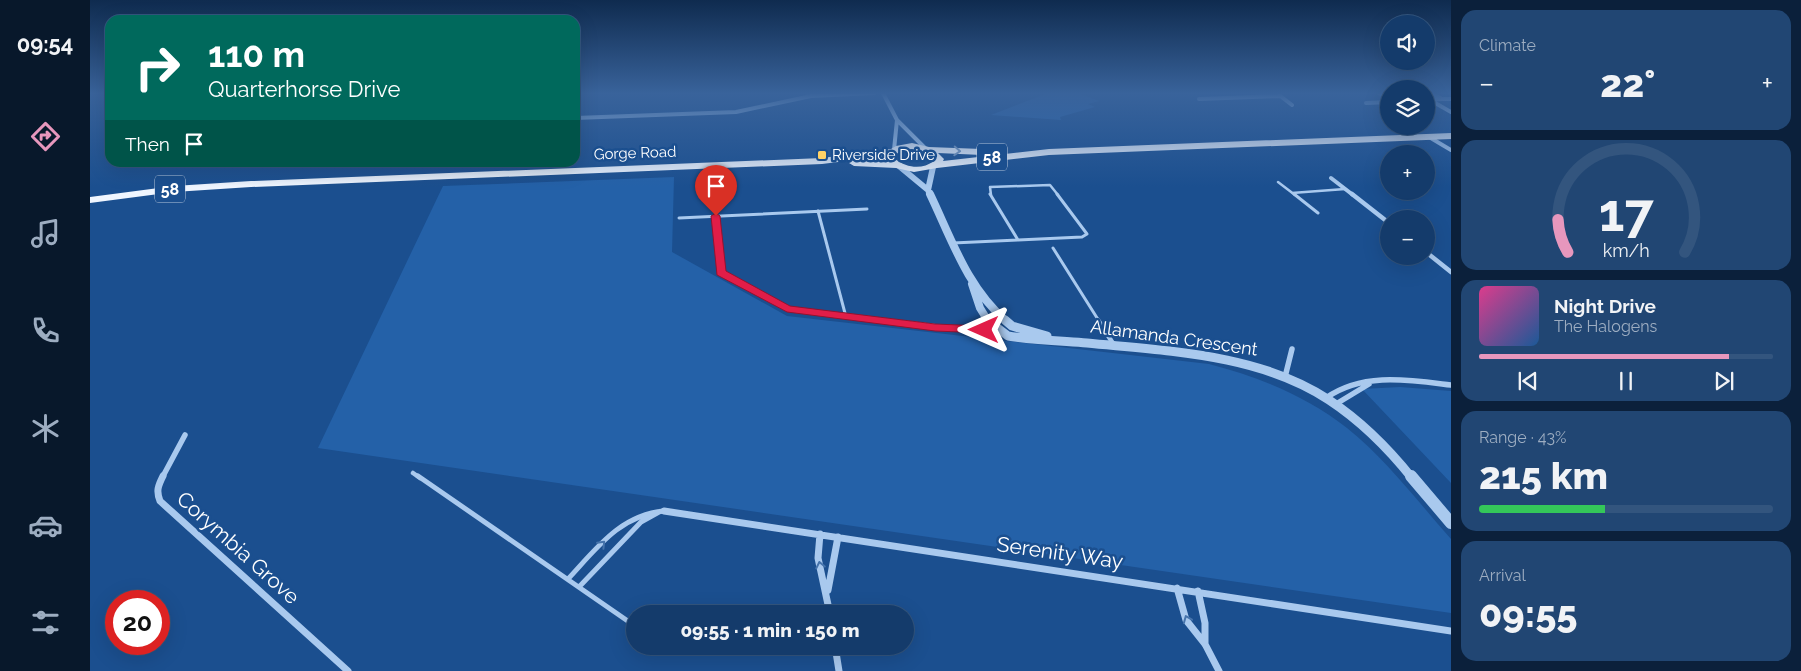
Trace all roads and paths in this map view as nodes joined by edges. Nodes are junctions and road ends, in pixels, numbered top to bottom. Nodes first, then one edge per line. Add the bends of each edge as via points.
1 (896, 124) edge
2 (901, 124) edge
3 (1451, 136) edge
4 (1428, 137) junction
5 (927, 149) junction
6 (1451, 150) edge
7 (893, 151) junction
8 (1049, 152) junction
9 (822, 161) junction
10 (898, 165) junction
11 (934, 166) junction
12 (1331, 178) dead end
13 (1278, 182) dead end
14 (1345, 189) junction
15 (928, 190) junction
16 (1292, 194) junction
17 (90, 200) edge
18 (867, 209) dead end
19 (818, 212) junction
20 (1318, 213) dead end
21 (716, 216) junction
22 (1380, 216) edge
23 (679, 218) dead end
24 (1018, 240) junction
25 (953, 243) junction
26 (1054, 248) dead end
27 (1435, 259) edge
28 (1451, 272) edge
29 (972, 284) junction
30 (846, 317) junction
31 (1003, 320) junction
32 (991, 326) junction
33 (1071, 342) junction
34 (1116, 347) junction
35 (1292, 349) dead end
36 (1285, 377) junction
37 (1379, 381) junction
38 (1451, 385) edge
39 (1326, 398) junction
40 (1336, 404) junction
41 (185, 435) dead end
42 (413, 473) dead end
43 (664, 511) junction
44 (1451, 523) edge
45 (820, 534) junction
46 (838, 537) junction
47 (568, 579) junction
48 (579, 587) junction
49 (1177, 588) junction
50 (1198, 591) junction
51 (828, 595) junction
52 (829, 605) edge
53 (626, 620) edge
54 (1451, 631) edge
55 (1205, 644) junction
56 (836, 655) edge
57 (348, 671) edge
58 (839, 671) edge
59 (1219, 671) edge

1 - 7 street
2 - 5 street
3 - 4 main road, 58
4 - 6 street
4 - 8 main road, 58
5 - 7 main road, 58 via 905,146
5 -> 8 main road, 58
5 - 11 main road via 938,156
7 - 9 main road, Gorge Road / 58
7 - 10 main road via 890,157
8 - 11 main road, 58
9 - 10 main road, Gorge Road / 58
9 - 17 main road, Gorge Road / 58 via 251,184 174,189
10 - 11 main road, 58 via 913,169
10 - 15 street
11 - 15 street
12 - 14 street
13 - 16 lane
14 - 16 lane
14 - 22 street
15 - 25 street
16 - 20 lane
18 - 19 lane
19 - 21 lane
19 - 30 lane
21 - 23 lane
21 - 30 lane via 719,270 722,274 787,309
24 - 24 lane via 1082,237 1087,234 1050,185 990,187
24 - 25 lane
25 - 29 street
26 - 34 lane
27 - 28 street
29 - 31 street, Allamanda Crescent
29 - 32 street via 978,306
30 - 32 lane via 974,331
31 - 32 street
31 - 33 street, Allamanda Crescent via 1022,330
32 - 33 street, Allamanda Crescent via 1008,336
33 - 34 street, Allamanda Crescent
34 - 36 street, Allamanda Crescent via 1233,362
35 - 36 street
36 - 39 street, Allamanda Crescent
37 - 38 street
37 - 39 street via 1343,387
37 - 40 street via 1361,387
39 - 40 street, Allamanda Crescent
40 - 44 street, Allamanda Crescent via 1371,434
41 - 57 street, Corymbia Grove via 158,486 160,502
42 - 47 lane
43 - 45 street, Serenity Way
47 -> 43 lane via 624,523 641,515
43 - 48 lane via 641,522
45 - 46 street, Serenity Way
51 -> 45 street via 818,558
46 - 49 street, Serenity Way
46 - 51 street
47 - 48 lane
48 - 53 lane
49 - 50 street, Serenity Way
55 -> 49 street via 1186,620
50 - 54 street, Serenity Way
50 - 55 street via 1205,623
51 - 52 street
55 - 59 street
56 - 58 street

